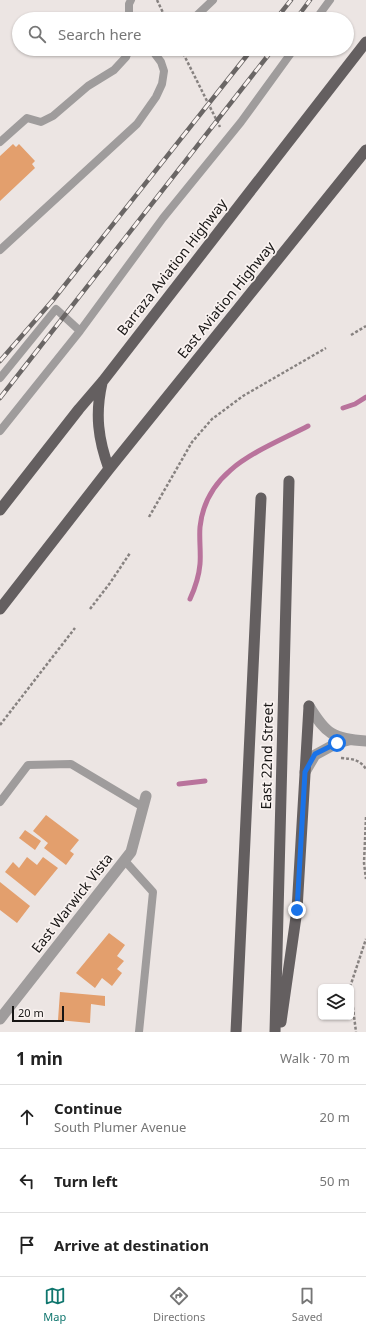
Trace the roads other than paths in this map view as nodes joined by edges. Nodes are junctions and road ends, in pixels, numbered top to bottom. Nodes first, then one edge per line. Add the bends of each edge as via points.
1 (131, 0) edge
2 (213, 0) edge
3 (330, 0) edge
4 (129, 12) edge
5 (200, 12) edge
6 (321, 12) edge
7 (366, 42) edge
8 (126, 56) edge
9 (156, 56) edge
10 (289, 56) edge
11 (0, 142) edge
12 (366, 150) edge
13 (0, 250) edge
14 (80, 331) junction
15 (0, 378) edge
16 (102, 382) junction
17 (0, 431) edge
18 (109, 469) junction
19 (289, 481) dead end
20 (261, 498) dead end
21 (0, 510) edge
22 (0, 608) edge
23 (309, 706) joint
24 (350, 740) junction
25 (366, 741) edge
26 (305, 772) junction
27 (146, 796) dead end
28 (0, 802) edge
29 (143, 807) junction
30 (124, 861) junction
31 (0, 1019) edge
32 (139, 1032) edge
33 (236, 1032) edge
34 (275, 1032) edge
35 (279, 1032) edge

1 - 4 lane
2 - 5 lane
3 - 6 lane
7 - 16 main road, Barraza Aviation Highway
8 - 11 lane via 114,70 88,86 53,116 41,122 27,118
9 - 13 lane via 164,70 162,84 137,124
10 - 14 lane via 241,122 163,218
12 - 18 main road, East Aviation Highway
14 - 15 lane via 56,309
14 - 17 lane
16 - 18 main road via 98,400 98,425
16 - 21 main road, Barraza Aviation Highway
18 - 22 main road, East Aviation Highway
19 - 34 main road, East 22nd Street
20 - 33 main road, East 22nd Street
23 - 24 street via 320,724 334,736
23 - 26 main road
24 - 25 street
24 - 26 street via 337,743 315,754
26 - 35 main road via 297,910
27 - 29 street, East Warwick Vista
28 - 29 lane via 28,766 71,764
29 - 30 street, East Warwick Vista via 131,852
30 - 31 street, East Warwick Vista
30 - 32 lane via 153,892

